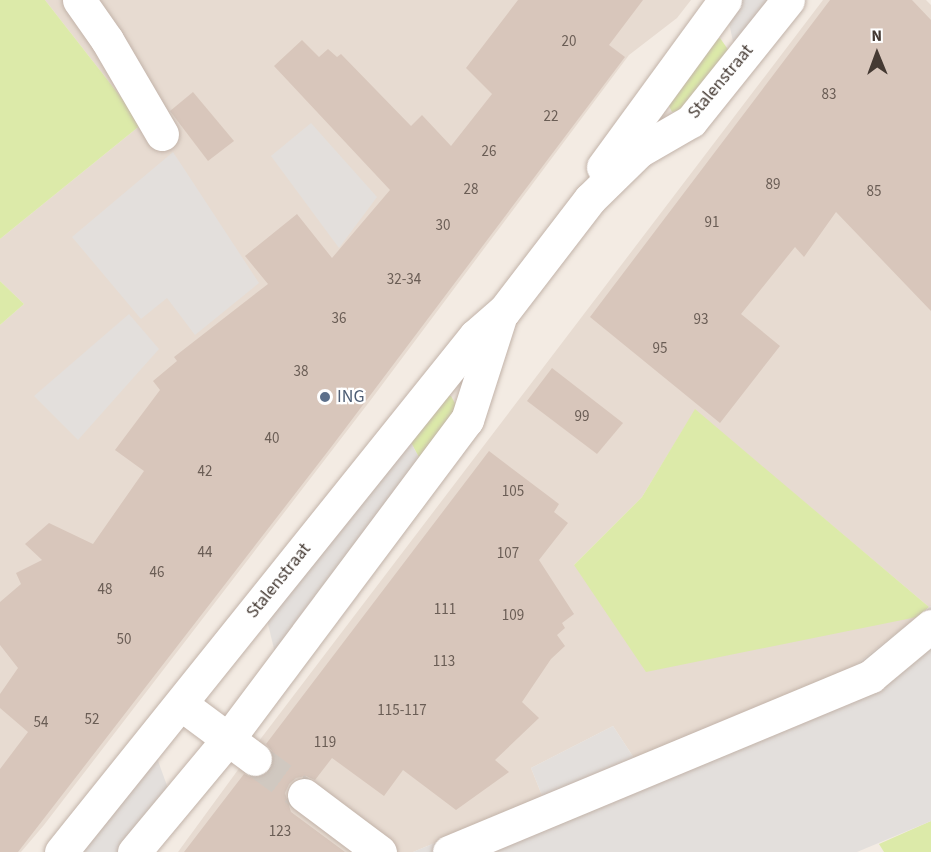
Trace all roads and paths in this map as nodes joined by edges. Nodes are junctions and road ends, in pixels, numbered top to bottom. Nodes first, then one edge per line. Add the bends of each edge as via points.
1 (79, 0) edge
2 (725, 0) edge
3 (788, 0) edge
4 (162, 134) dead end
5 (590, 199) junction
6 (501, 315) junction
7 (931, 626) edge
8 (181, 704) junction
9 (228, 739) junction
10 (255, 759) tunnel mouth
11 (304, 795) tunnel mouth
12 (61, 852) edge
13 (134, 852) edge
14 (380, 852) edge
15 (449, 852) edge

1 - 4 street
2 - 5 street, Stalenstraat via 606,160
3 - 5 street, Stalenstraat via 691,121 639,151
5 - 6 street, Stalenstraat
6 - 8 street, Stalenstraat via 474,336
6 - 9 street, Stalenstraat via 467,420
7 - 15 street via 871,676
8 - 9 street
8 - 12 street, Stalenstraat
9 - 10 street
9 - 13 street, Stalenstraat
11 - 14 street

